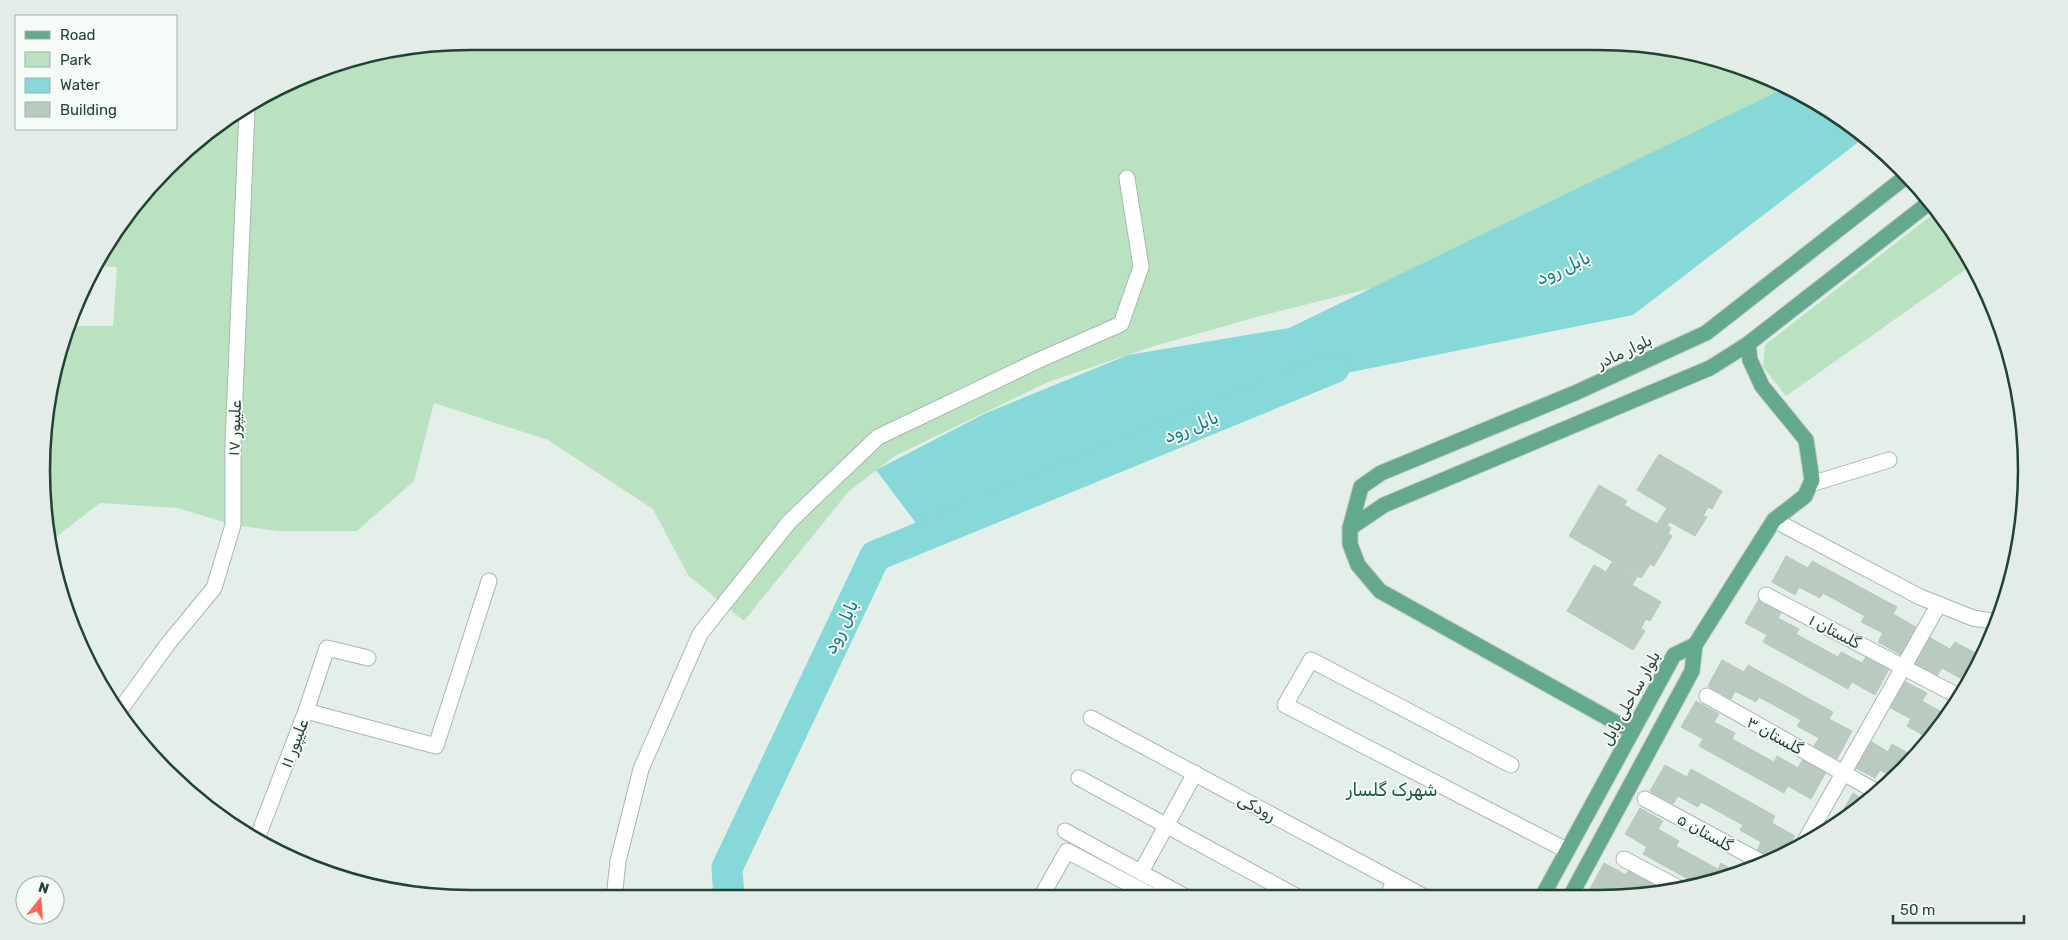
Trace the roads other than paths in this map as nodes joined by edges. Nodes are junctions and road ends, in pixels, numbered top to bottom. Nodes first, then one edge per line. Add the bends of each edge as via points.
1 (243, 117) edge
2 (1127, 178) dead end
3 (1902, 180) edge
4 (1925, 206) edge
5 (1748, 344) junction
6 (1889, 460) dead end
7 (1811, 484) junction
8 (1774, 520) junction
9 (1350, 528) junction
10 (489, 581) dead end
11 (1766, 595) dead end
12 (1939, 604) junction
13 (1990, 621) edge
14 (1695, 645) junction
15 (368, 658) dead end
16 (1904, 666) junction
17 (1953, 693) edge
18 (1707, 696) dead end
19 (123, 706) edge
20 (306, 711) junction
21 (1091, 718) dead end
22 (1631, 731) junction
23 (1511, 765) dead end
24 (1195, 773) junction
25 (1844, 773) junction
26 (1079, 778) dead end
27 (1872, 789) edge
28 (1645, 799) dead end
29 (1166, 826) junction
30 (1065, 832) dead end
31 (259, 833) edge
32 (1810, 833) edge
33 (1566, 850) junction
34 (1624, 859) dead end
35 (1756, 859) edge
36 (1141, 872) junction
37 (1395, 881) junction
38 (1670, 883) edge
39 (615, 890) edge
40 (1045, 890) edge
41 (1141, 890) edge
42 (1175, 890) edge
43 (1285, 890) edge
44 (1390, 890) edge
45 (1412, 890) edge
46 (1546, 890) edge
47 (1574, 890) edge

1 - 19 street, علیپور ۱۷ via 233,525 214,588
2 - 39 street via 1141,267 1122,324 878,437 789,522 700,634 641,769 618,861
3 - 9 main road, بلوار مادر via 1706,333 1575,393 1381,473 1361,487
4 - 5 main road
5 - 7 main road via 1750,360 1762,386 1806,440
5 - 9 main road via 1710,368 1384,505
6 - 7 street
7 - 8 main road via 1805,496
8 - 12 street
8 - 14 main road
9 - 22 main road, بلوار مادر via 1350,544 1358,565 1380,591
10 - 20 street via 436,746
11 - 16 street, گلستان ۱
12 - 13 street via 1973,618
12 - 16 street
14 - 22 main road, بلوار ساحلی بابل via 1674,654
14 - 47 main road via 1692,671
15 - 20 street, علیپور ۱۱ via 327,648
16 - 17 street, گلستان ۱
16 - 25 street
18 - 25 street, گلستان ۳
20 - 31 street, علیپور ۱۱
21 - 24 street, رودکی
22 - 33 main road, بلوار ساحلی بابل
23 - 33 street via 1311,660 1285,705
24 - 29 street
24 - 37 street, رودکی
25 - 27 street, گلستان ۳
25 - 32 street
26 - 29 street
28 - 35 street, گلستان ۵
29 - 36 street
29 - 43 street
30 - 36 street
33 - 46 main road, بلوار ساحلی بابل
34 - 38 street
36 - 42 street
37 - 44 street
37 - 45 street, رودکی
40 - 41 street via 1067,851

